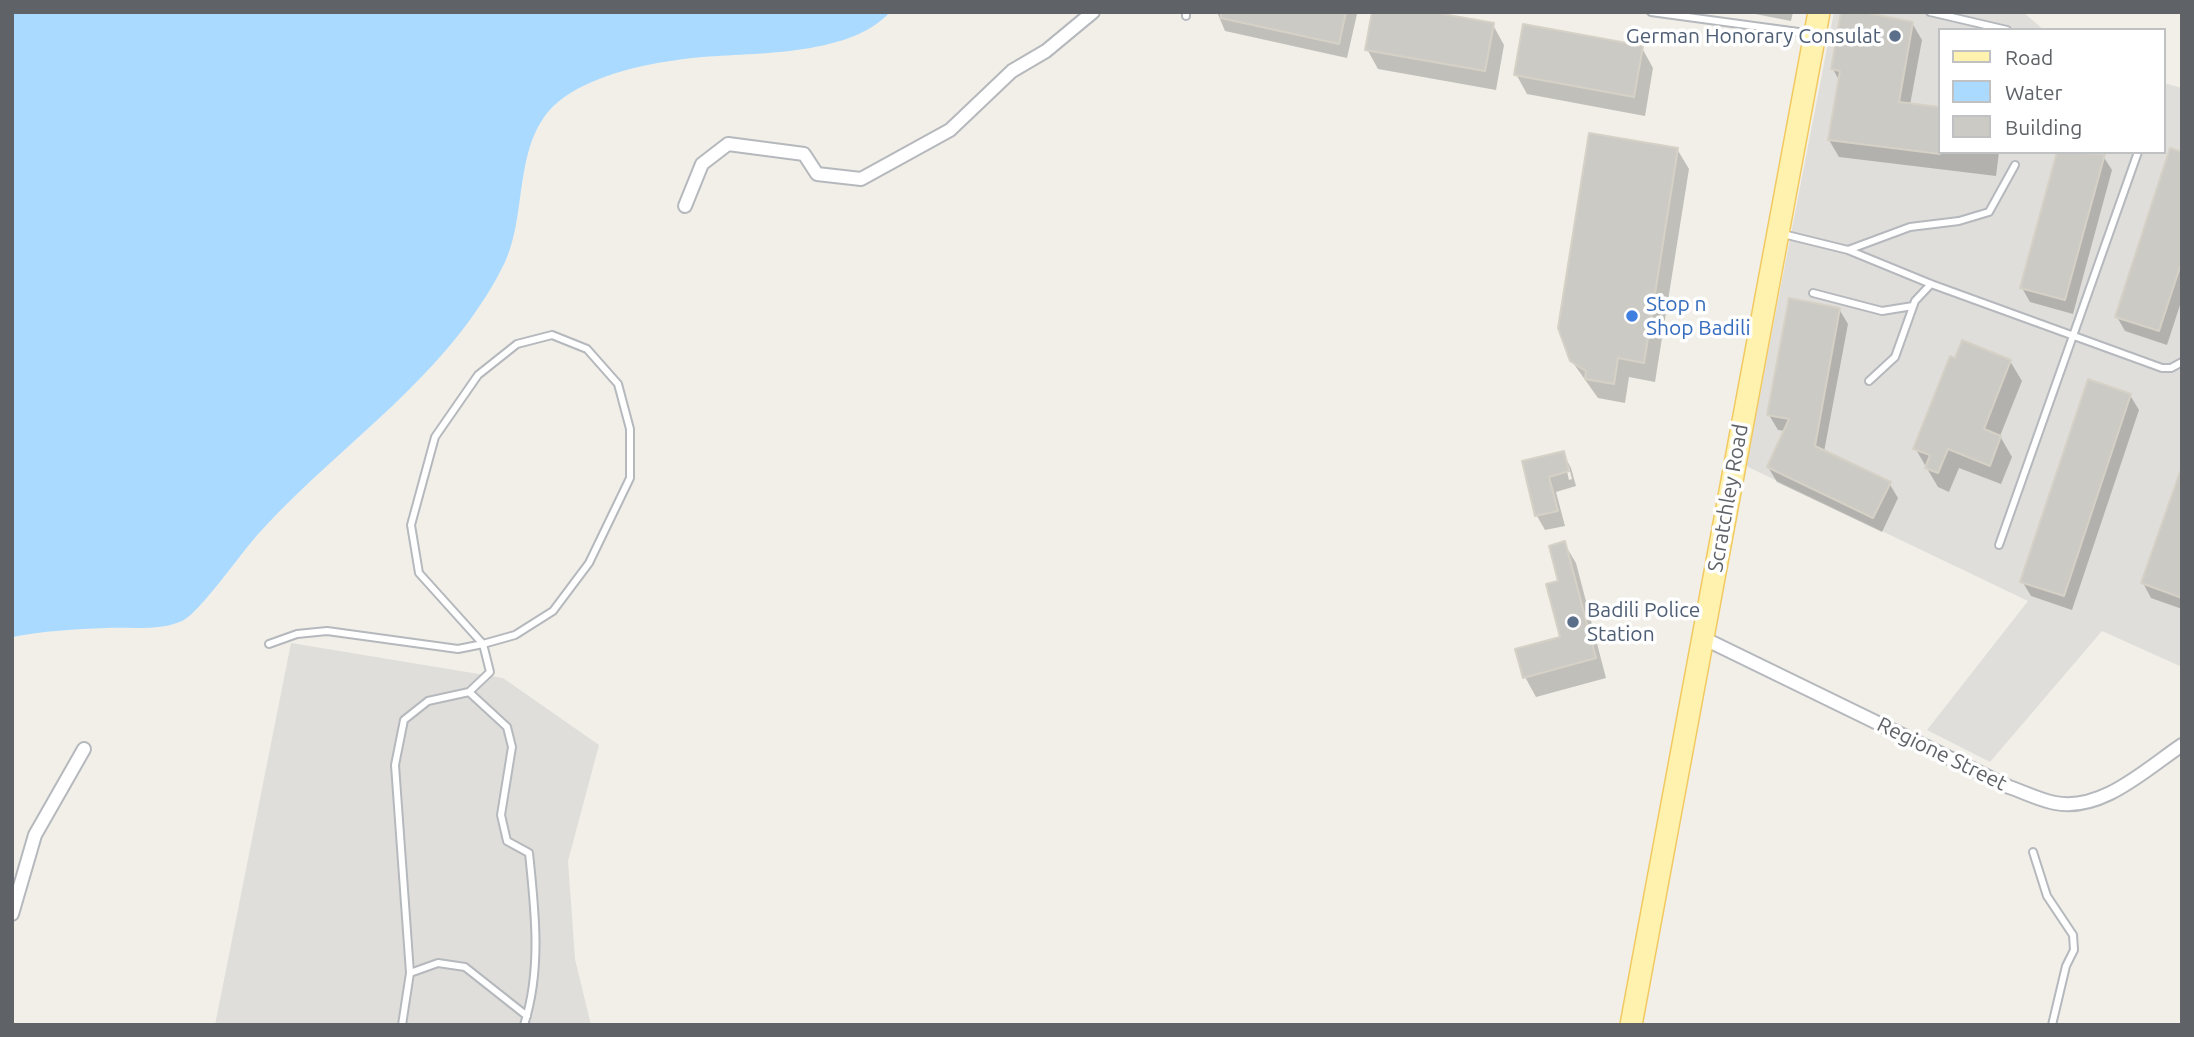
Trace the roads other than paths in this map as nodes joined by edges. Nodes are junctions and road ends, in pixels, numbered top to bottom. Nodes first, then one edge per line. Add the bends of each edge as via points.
1 (1093, 12) edge
2 (1651, 12) edge
3 (1819, 12) edge
4 (1930, 12) edge
5 (1998, 28) edge
6 (1815, 34) junction
7 (2137, 154) edge
8 (2015, 165) dead end
9 (685, 206) dead end
10 (1778, 233) junction
11 (1848, 250) junction
12 (1931, 284) junction
13 (1814, 293) dead end
14 (1914, 306) junction
15 (2073, 334) junction
16 (2182, 362) edge
17 (1869, 381) dead end
18 (1999, 545) dead end
19 (1703, 638) junction
20 (269, 644) dead end
21 (482, 644) junction
22 (469, 692) junction
23 (2182, 745) edge
24 (84, 749) dead end
25 (2033, 852) dead end
26 (12, 914) edge
27 (410, 974) junction
28 (527, 1016) junction
29 (402, 1025) edge
30 (524, 1025) edge
31 (1631, 1025) edge
32 (2052, 1025) edge

1 - 9 street via 1012,71 950,130 861,179 817,174 804,154 728,144 702,164
2 - 6 lane
3 - 6 main road, Scratchley Road
4 - 5 lane
6 - 10 main road, Scratchley Road
7 - 15 lane
8 - 11 lane via 1989,212 1910,227
10 - 11 lane
10 - 19 main road, Scratchley Road
11 - 12 lane
12 - 14 lane
12 - 15 lane
13 - 14 lane via 1882,311
14 - 17 lane via 1895,357
15 - 16 lane via 2162,368
15 - 18 lane
19 - 23 street, Regione Street via 2008,787 2054,803 2097,799
19 - 31 main road, Scratchley Road
20 - 21 lane via 297,634 327,631 458,649
21 - 21 lane via 515,635 553,611 589,563 630,478 630,429 618,384 587,349 552,335 517,344 478,375 435,437 411,526 419,573
21 - 22 lane via 489,672
22 - 27 lane via 428,701 404,720 395,765
22 - 28 lane via 507,727 512,747 501,815 507,841 529,853 536,974
24 - 26 street via 35,835
25 - 32 lane via 2047,896 2073,935 2074,950
27 - 28 lane via 438,963 466,967
27 - 29 lane
28 - 30 lane

